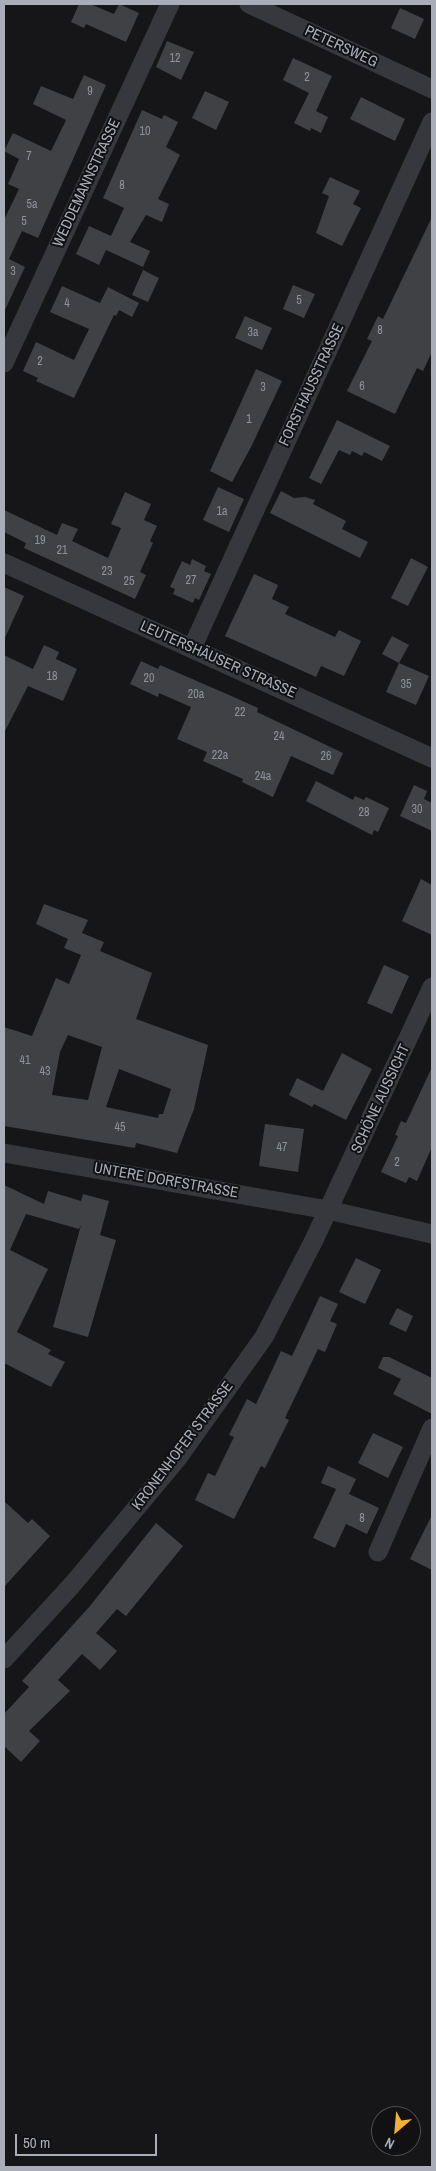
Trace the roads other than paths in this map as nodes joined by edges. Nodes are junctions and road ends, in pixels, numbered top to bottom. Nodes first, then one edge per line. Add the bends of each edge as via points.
1 (170, 4) edge
2 (249, 4) edge
3 (432, 89) edge
4 (432, 122) edge
5 (4, 363) edge
6 (4, 563) edge
7 (192, 648) junction
8 (432, 758) edge
9 (432, 987) edge
10 (4, 1153) edge
11 (328, 1210) junction
12 (432, 1234) edge
13 (432, 1428) edge
14 (378, 1552) dead end
15 (4, 1659) edge

1 - 5 street, WEDDEMANNSTRASSE
2 - 3 street, PETERSWEG
4 - 7 street, FORSTHAUSSTRASSE
6 - 7 street, LEUTERSHÄUSER STRASSE
7 - 8 street, LEUTERSHÄUSER STRASSE
9 - 11 street, SCHÖNE AUSSICHT
10 - 11 street, UNTERE DORFSTRASSE
11 - 12 street, UNTERE DORFSTRASSE
11 - 15 street, KRONENHOFER STRASSE via 264,1337 177,1459 72,1585
13 - 14 street

